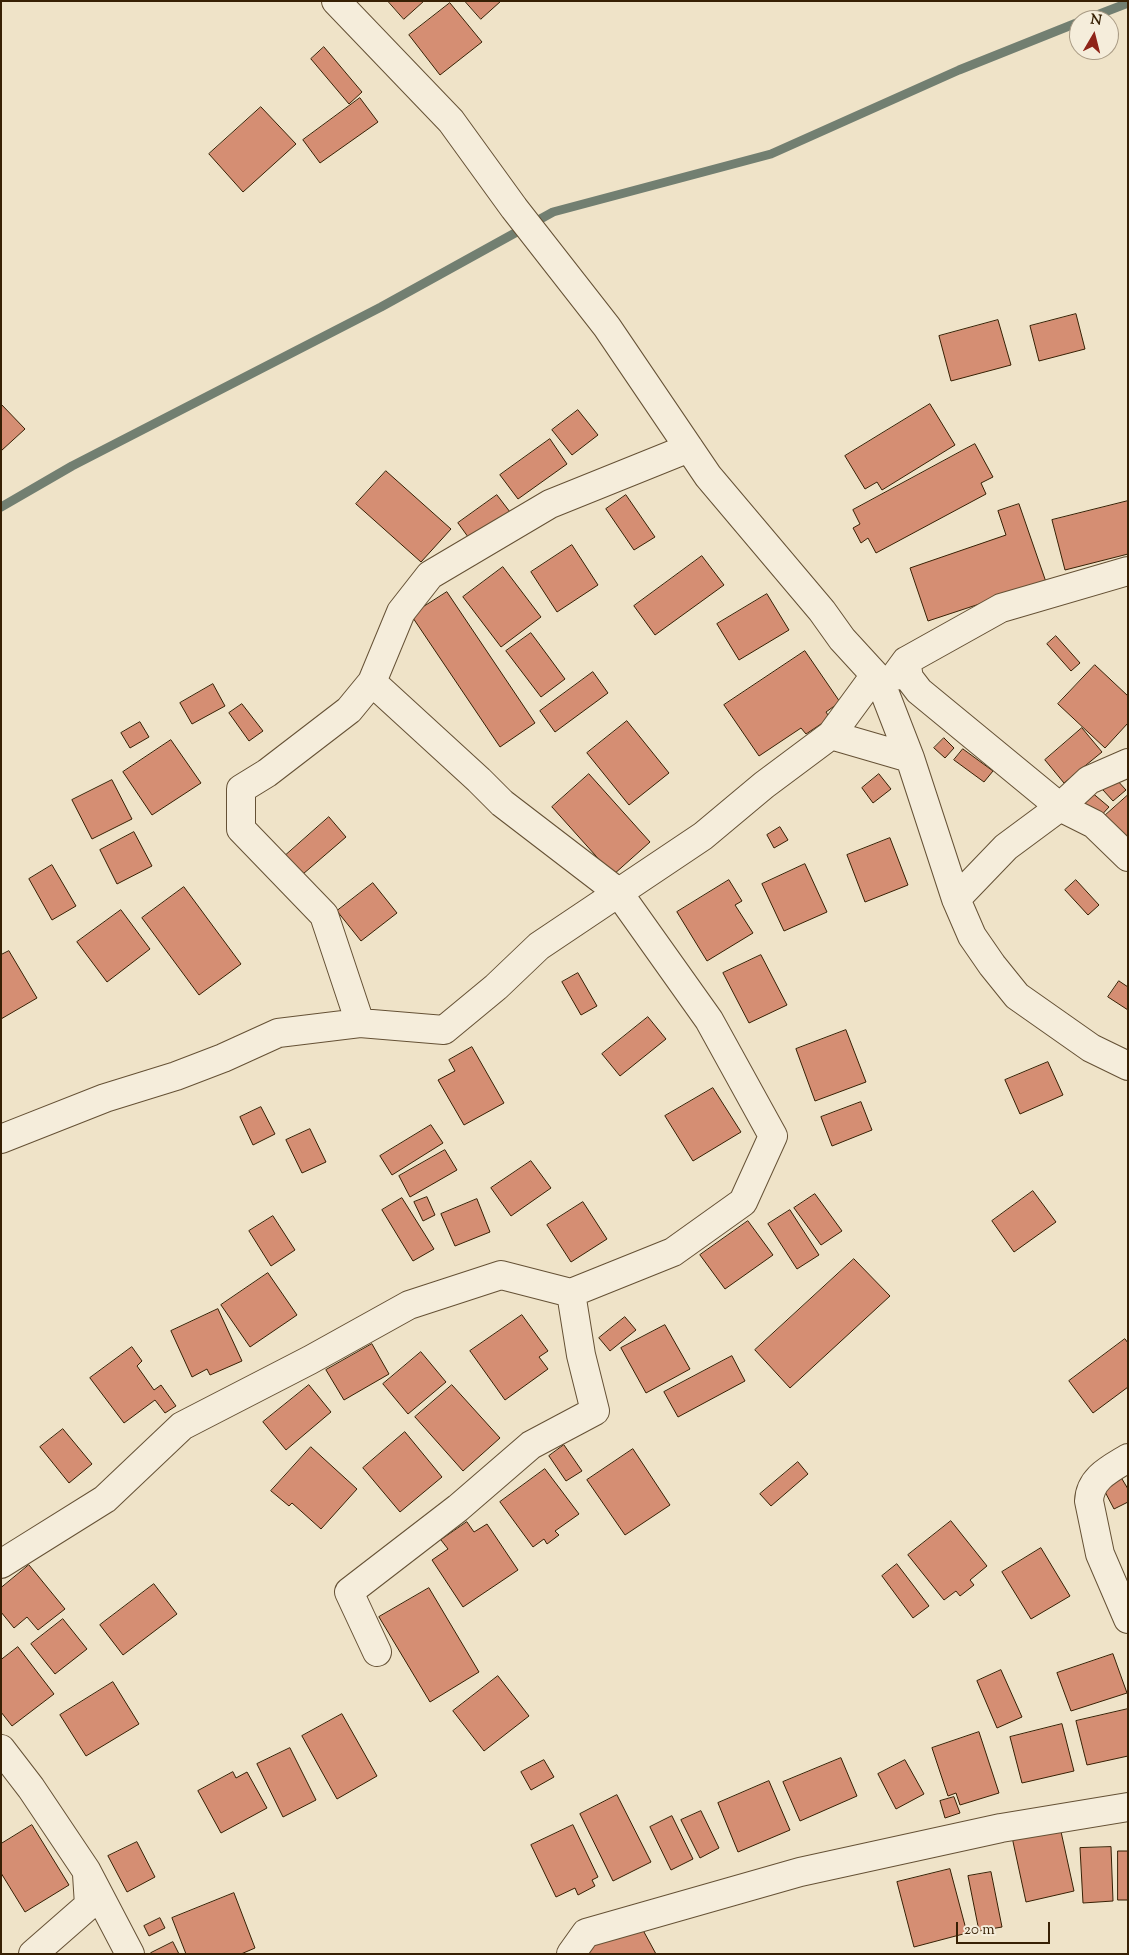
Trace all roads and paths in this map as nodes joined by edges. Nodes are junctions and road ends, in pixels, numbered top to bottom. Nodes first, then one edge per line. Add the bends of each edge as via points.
1 (336, 1) edge
2 (689, 448) junction
3 (1128, 571) edge
4 (906, 662) junction
5 (372, 682) junction
6 (880, 683) junction
7 (831, 735) junction
8 (910, 758) junction
9 (1128, 763) edge
10 (1060, 807) junction
11 (1128, 857) edge
12 (618, 892) junction
13 (956, 899) junction
14 (360, 1024) junction
15 (1128, 1066) edge
16 (1, 1139) edge
17 (571, 1293) junction
18 (1128, 1458) edge
19 (1, 1564) edge
20 (1128, 1619) edge
21 (377, 1652) dead end
22 (1, 1749) edge
23 (1128, 1807) edge
24 (86, 1870) junction
25 (33, 1954) edge
26 (130, 1954) edge
27 (571, 1954) edge

1 - 2 street via 451,121 606,327
2 - 5 street via 550,504 430,575 401,612
2 - 6 street via 708,476
3 - 4 street via 1002,608
4 - 6 street
4 - 10 street via 910,678 919,691
5 - 12 street via 502,803
5 - 14 street via 349,710 241,790 240,807 241,828 324,915
6 - 7 street
6 - 8 street
7 - 8 street
7 - 12 street via 703,836
8 - 13 street
9 - 10 street via 1088,780
10 - 11 street via 1094,824
10 - 13 street via 1006,848
12 - 14 street via 539,946 444,1030
12 - 17 street via 710,1020 773,1136 743,1202 673,1252
13 - 15 street via 972,936 1017,996 1092,1048
14 - 16 street via 278,1033 176,1076 105,1098
17 - 19 street via 501,1275 409,1305 182,1426 105,1499
17 - 21 street via 595,1411 531,1445 458,1508 349,1592
18 - 20 street via 1099,1477 1089,1493 1089,1501 1100,1554
22 - 24 street
23 - 27 street via 1001,1828 800,1872 586,1933
24 - 25 street via 89,1905
24 - 26 street

